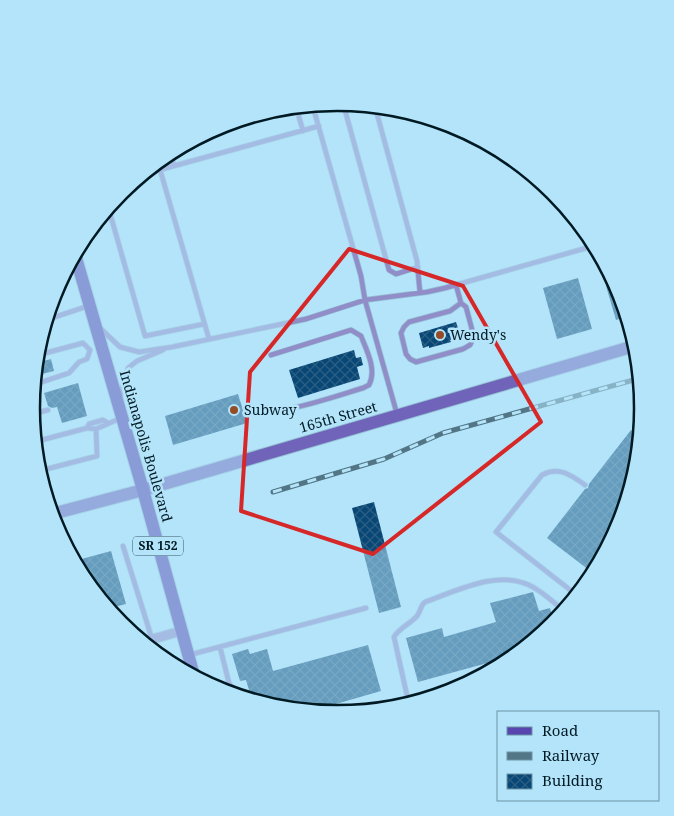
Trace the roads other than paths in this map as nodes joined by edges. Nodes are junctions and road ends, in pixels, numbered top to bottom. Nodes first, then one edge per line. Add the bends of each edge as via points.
1 (345, 111) edge
2 (315, 112) edge
3 (298, 114) edge
4 (377, 114) edge
5 (319, 126) junction
6 (303, 131) junction
7 (173, 161) edge
8 (174, 166) junction
9 (162, 168) edge
10 (159, 170) edge
11 (111, 216) edge
12 (587, 248) edge
13 (78, 264) edge
14 (418, 267) junction
15 (456, 285) junction
16 (420, 293) junction
17 (365, 300) junction
18 (461, 303) junction
19 (90, 305) junction
20 (55, 317) edge
21 (95, 323) junction
22 (204, 324) junction
23 (209, 339) junction
24 (172, 347) junction
25 (96, 348) junction
26 (628, 348) edge
27 (46, 353) edge
28 (271, 355) dead end
29 (42, 382) edge
30 (118, 402) junction
31 (287, 408) dead end
32 (48, 410) dead end
33 (40, 412) edge
34 (397, 416) junction
35 (122, 418) junction
36 (108, 423) junction
37 (88, 428) junction
38 (96, 429) junction
39 (42, 441) edge
40 (47, 469) edge
41 (585, 485) dead end
42 (143, 490) junction
43 (59, 512) edge
44 (123, 546) dead end
45 (571, 591) edge
46 (558, 606) edge
47 (366, 608) dead end
48 (181, 631) junction
49 (148, 637) edge
50 (151, 639) edge
51 (220, 647) junction
52 (188, 655) junction
53 (191, 666) edge
54 (230, 685) edge
55 (407, 696) edge

1 - 14 lane via 389,270 396,274
2 - 5 lane
3 - 6 lane
4 - 14 lane
5 - 6 lane
5 - 17 lane
6 - 8 lane
7 - 8 lane
8 - 9 lane
10 - 22 lane
11 - 22 lane via 145,336
12 - 15 lane
13 - 19 main road, Indianapolis Boulevard / SR 152
14 - 16 lane
15 - 16 lane
15 - 18 lane
16 - 17 lane
17 - 23 lane via 306,319
17 - 34 lane
18 - 18 lane via 450,311 409,322 404,327 402,333 410,359 416,362 470,345 474,337 466,307
19 - 20 lane
19 - 21 main road, Indianapolis Boulevard / SR 152
21 - 24 lane via 120,347 129,350 139,352
21 - 25 main road, Indianapolis Boulevard / SR 152
22 - 23 lane
23 - 24 lane
24 - 30 lane via 128,368
25 - 27 lane via 83,343
25 - 29 lane via 69,373
25 - 30 main road, Indianapolis Boulevard / SR 152
26 - 34 main road, 165th Street
28 - 31 lane via 351,330 361,336 373,374 369,385 363,388
30 - 35 main road, Indianapolis Boulevard / SR 152
32 - 33 lane
34 - 42 main road, 165th Street
35 - 36 lane
35 - 42 main road, Indianapolis Boulevard / SR 152
36 - 37 lane via 103,420 89,424
36 - 38 lane
37 - 38 lane
37 - 39 lane
38 - 40 lane via 97,456
41 - 45 lane via 563,472 542,475 496,532
42 - 43 main road, 165th Street
42 - 48 main road, Indianapolis Boulevard / SR 152
44 - 49 lane
46 - 55 lane via 528,584 506,579 487,581 426,602 421,605 417,616 394,636
47 - 51 lane
48 - 50 street
48 - 52 main road, Indianapolis Boulevard / SR 152
51 - 52 lane
51 - 54 lane
52 - 53 main road, Indianapolis Boulevard / SR 152

